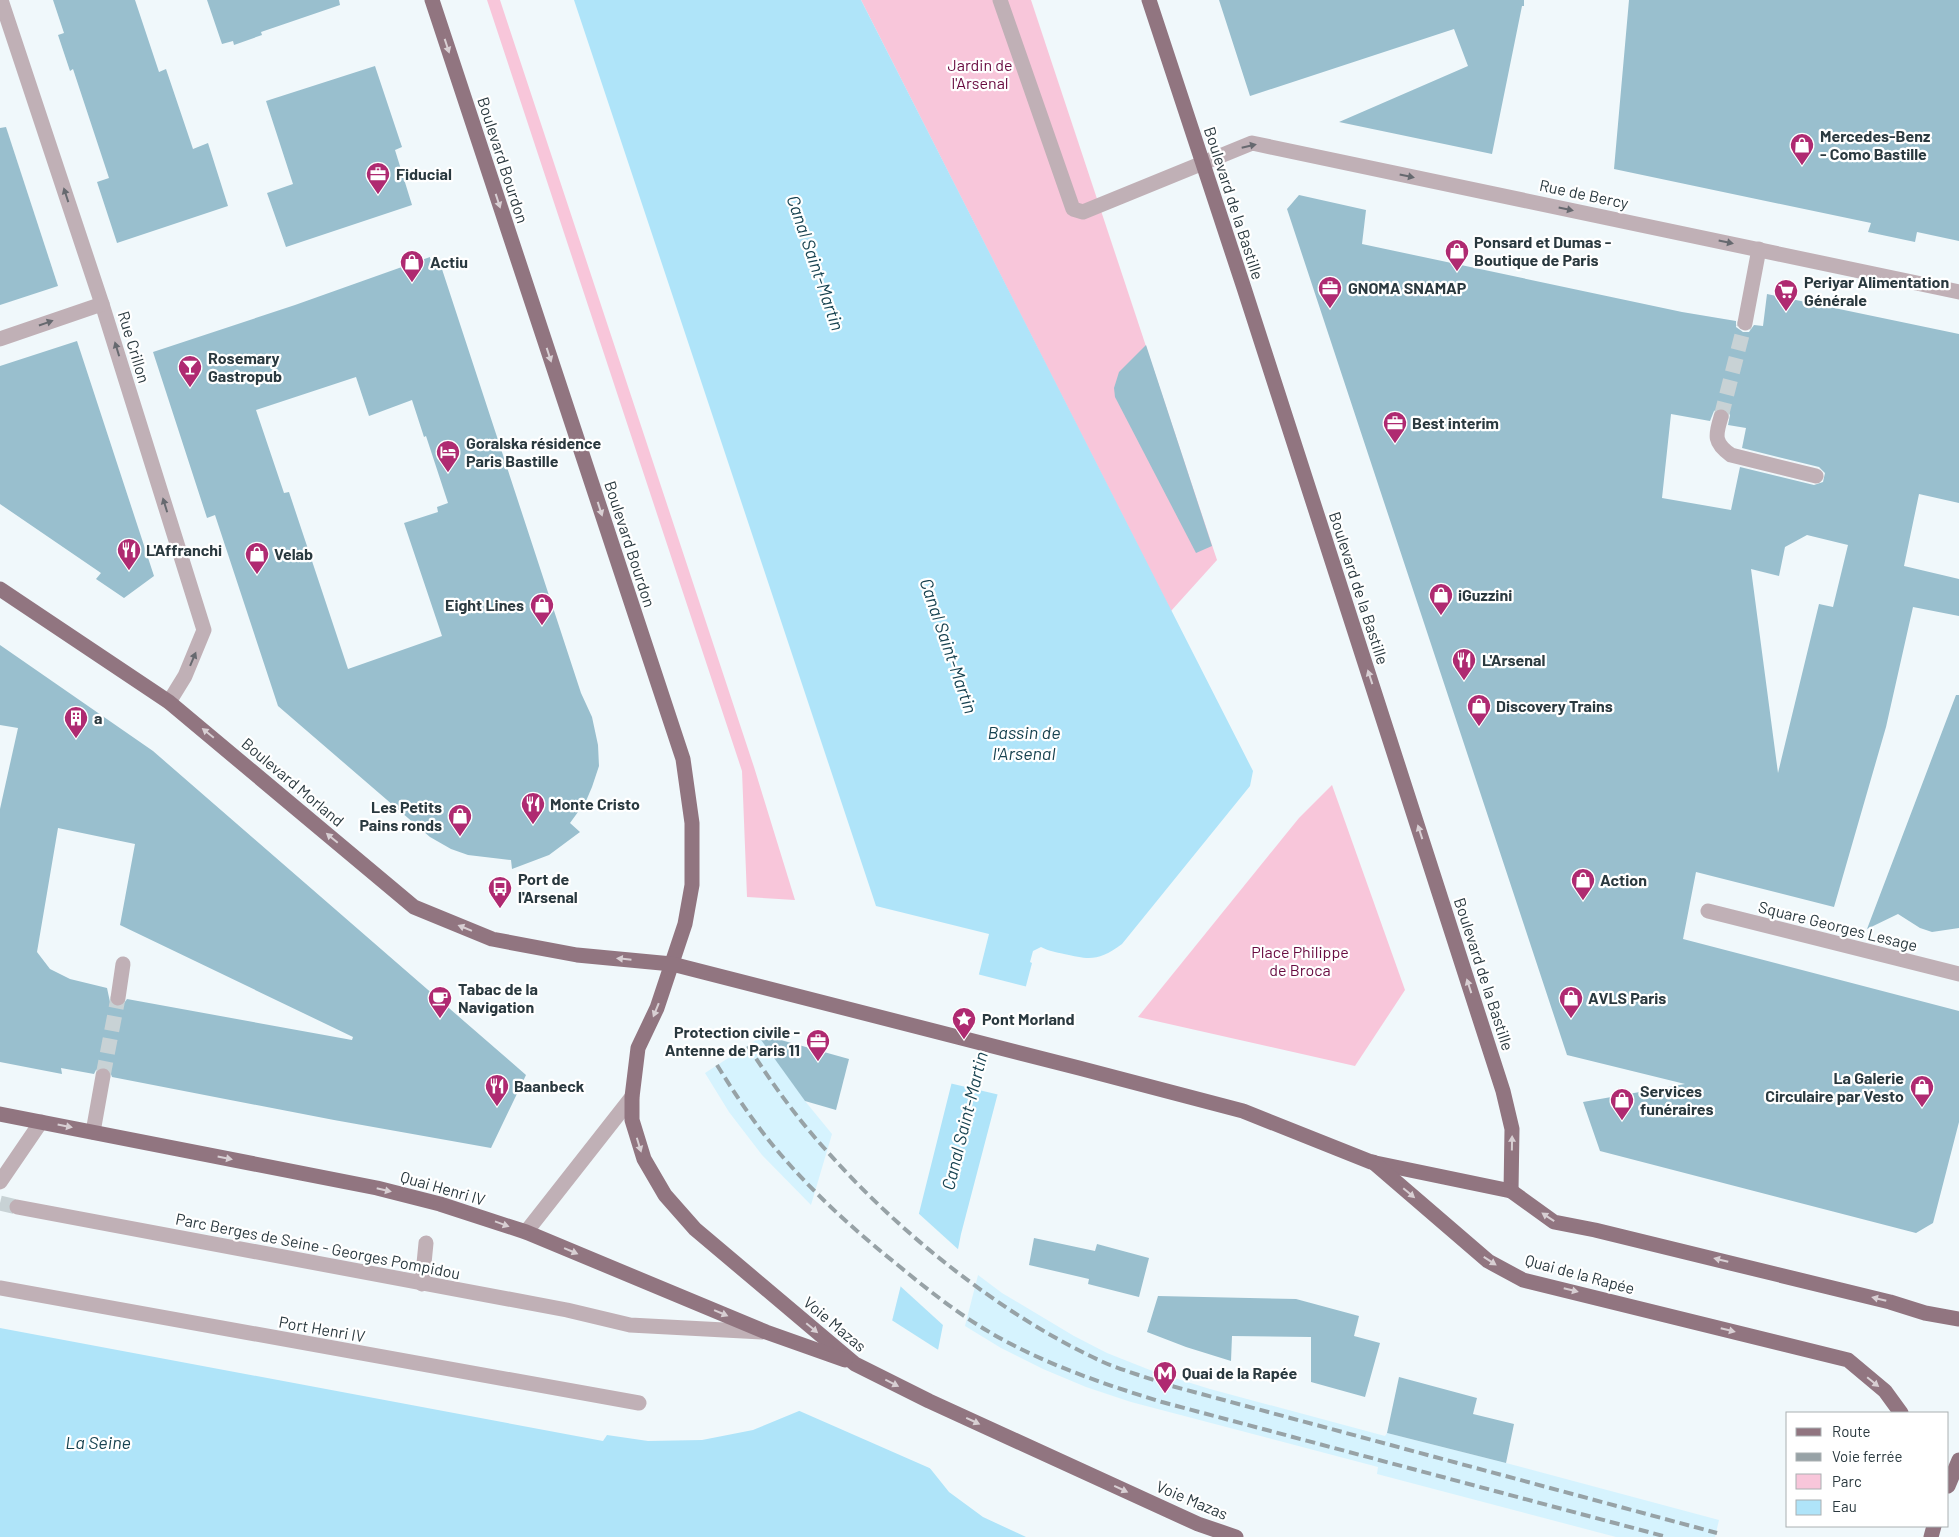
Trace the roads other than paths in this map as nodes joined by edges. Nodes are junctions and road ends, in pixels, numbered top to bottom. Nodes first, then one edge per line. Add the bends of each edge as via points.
1 (1, 0) edge
2 (432, 0) edge
3 (1000, 0) edge
4 (1149, 0) edge
5 (1204, 163) junction
6 (1759, 249) junction
7 (1959, 292) edge
8 (102, 304) junction
9 (1745, 323) tunnel mouth
10 (0, 339) edge
11 (1722, 417) tunnel mouth
12 (1816, 476) dead end
13 (0, 589) edge
14 (169, 702) junction
15 (1708, 911) dead end
16 (123, 964) dead end
17 (672, 964) junction
18 (1959, 974) edge
19 (118, 998) tunnel mouth
20 (103, 1076) tunnel mouth
21 (632, 1097) junction
22 (0, 1114) edge
23 (40, 1122) junction
24 (93, 1132) junction
25 (1371, 1162) junction
26 (0, 1182) edge
27 (1511, 1191) junction
28 (18, 1206) tunnel mouth
29 (526, 1232) junction
30 (426, 1243) dead end
31 (422, 1284) junction
32 (0, 1288) edge
33 (1959, 1319) edge
34 (766, 1332) junction
35 (855, 1364) junction
36 (639, 1403) dead end
37 (1899, 1409) edge
38 (1959, 1460) edge
39 (1959, 1481) edge
40 (1949, 1484) edge
41 (1949, 1491) edge
42 (1236, 1537) edge

8 -> 1 street, Rue Crillon
2 -> 17 main road, Boulevard Bourdon via 683,760 692,823 692,885 685,924
3 - 5 street, Rue de Bercy via 1074,209 1083,212
4 - 5 main road, Boulevard de la Bastille
5 -> 6 street, Rue de Bercy via 1252,143
27 -> 5 main road, Boulevard de la Bastille via 1512,1129 1503,1091
6 - 7 street, Rue de Bercy
6 - 9 street
10 -> 8 street
14 -> 8 street, Rue Crillon via 185,676 204,630
11 - 12 street via 1717,440 1720,448 1731,456
13 - 14 main road, Boulevard Morland
17 -> 14 main road, Boulevard Morland via 577,955 492,939 414,907
15 - 18 street, Square Georges Lesage
16 - 19 street
17 -> 21 main road, Voie Mazas via 657,1008 638,1048
17 - 25 main road via 1243,1112
20 - 24 street
21 - 29 street
21 -> 35 main road, Voie Mazas via 632,1120 644,1159 665,1195 695,1229
22 - 23 main road, Quai Henri IV
23 -> 24 main road, Quai Henri IV
23 - 26 street
24 -> 29 main road, Quai Henri IV via 386,1190 479,1215
25 - 27 main road
25 -> 37 main road, Quai de la Rapée via 1488,1261 1523,1280 1848,1360 1885,1391
33 -> 27 main road via 1554,1222
28 - 31 street, Parc Berges de Seine - Georges Pompidou
29 -> 34 main road, Quai Henri IV
30 - 31 street
31 - 34 street, Parc Berges de Seine - Georges Pompidou via 567,1310 630,1325
32 - 36 street, Port Henri IV
34 - 35 main road, Quai Henri IV
35 -> 42 main road, Voie Mazas via 1198,1524
38 - 40 main road
39 - 41 main road

